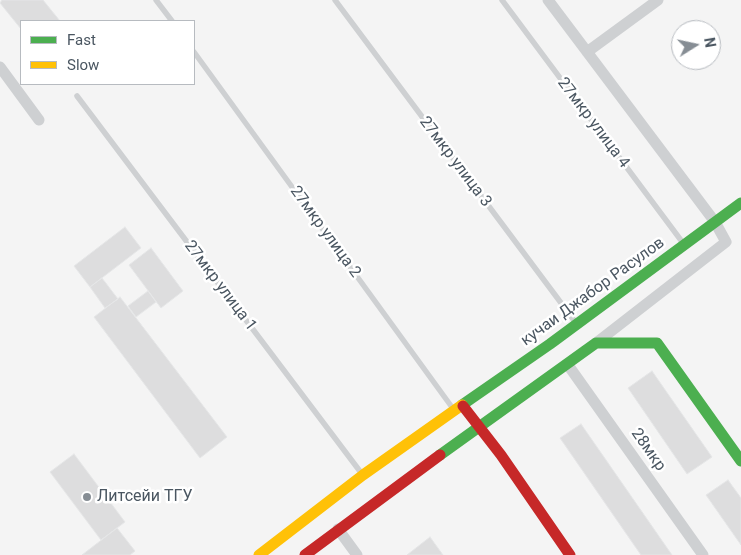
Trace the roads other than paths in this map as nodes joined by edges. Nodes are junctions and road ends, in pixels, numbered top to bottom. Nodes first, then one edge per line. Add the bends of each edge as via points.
1 (156, 0) edge
2 (335, 0) edge
3 (502, 0) edge
4 (548, 0) edge
5 (658, 0) edge
6 (171, 20) edge
7 (587, 52) junction
8 (195, 53) edge
9 (0, 67) edge
10 (77, 96) dead end
11 (39, 120) dead end
12 (741, 203) edge
13 (715, 222) junction
14 (684, 245) junction
15 (576, 323) junction
16 (596, 343) junction
17 (568, 365) junction
18 (459, 409) junction
19 (479, 427) junction
20 (741, 461) edge
21 (363, 475) junction
22 (338, 529) junction
23 (259, 555) edge
24 (304, 555) edge
25 (357, 555) edge
26 (570, 555) edge
27 (702, 555) edge

1 - 6 lane
2 - 15 lane, 27мкр улица 3
3 - 14 lane, 27мкр улица 4
4 - 7 street
5 - 7 street
7 - 13 street
8 - 18 lane, 27мкр улица 2
9 - 11 street
10 - 21 lane, 27мкр улица 1
12 - 13 street, кучаи Джабор Расулов
13 - 14 street, кучаи Джабор Расулов
13 - 16 street via 726,242
14 - 15 street, кучаи Джабор Расулов
15 - 18 street, кучаи Джабор Расулов
16 - 17 street
16 - 20 street via 657,343
17 - 19 street
17 - 27 street, 28мкр
18 - 19 street
18 - 21 street, кучаи Джабор Расулов
19 - 22 street
19 - 26 street
21 - 23 street, кучаи Джабор Расулов
22 - 24 street
22 - 25 street

